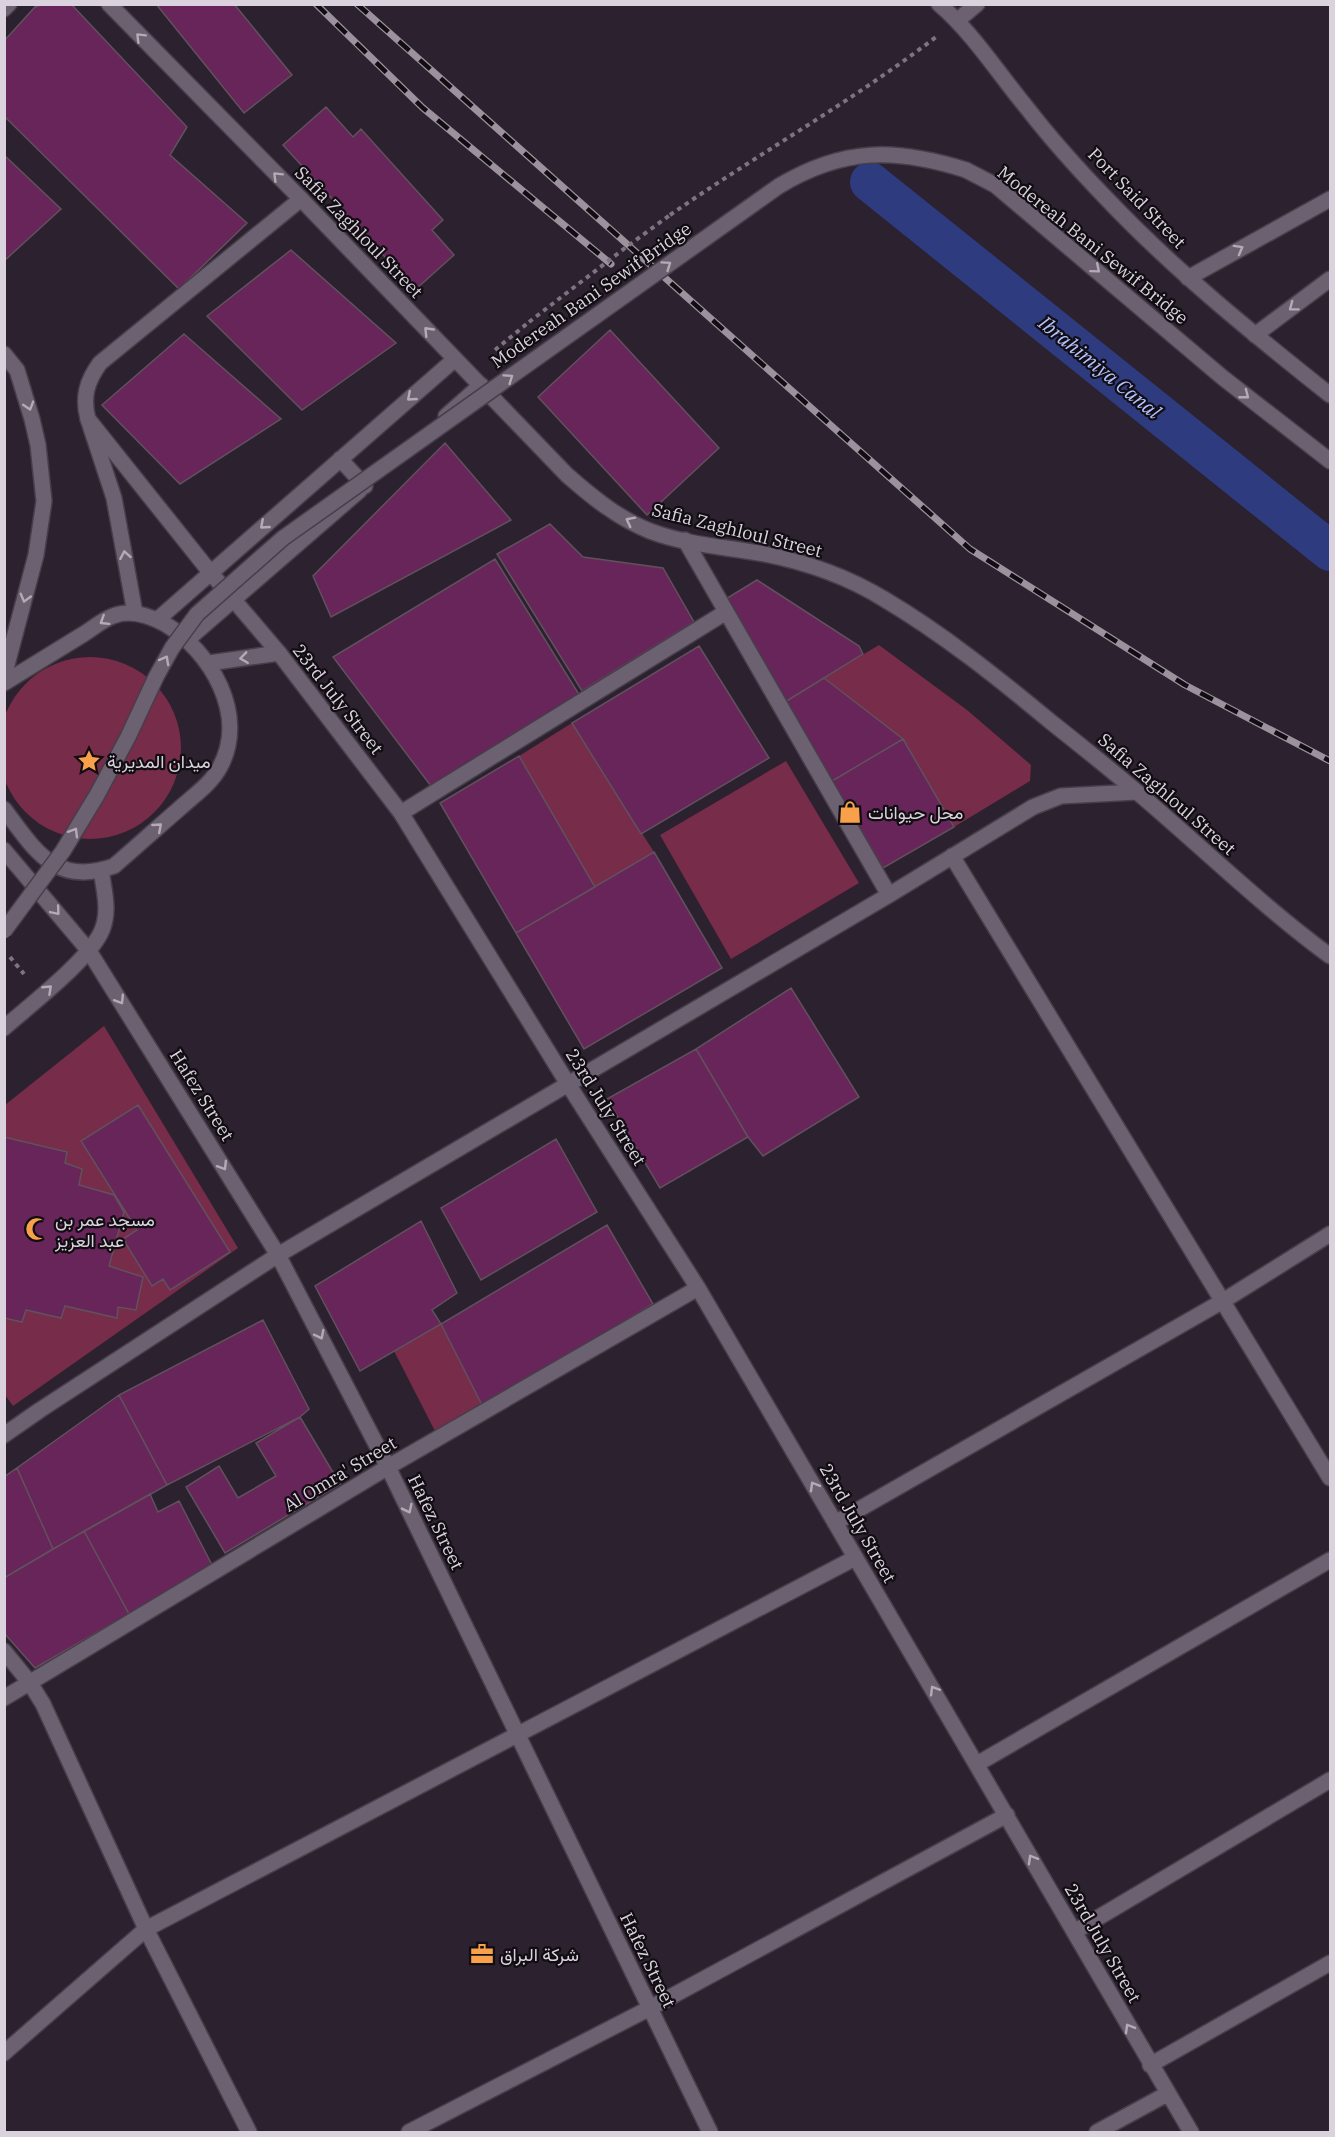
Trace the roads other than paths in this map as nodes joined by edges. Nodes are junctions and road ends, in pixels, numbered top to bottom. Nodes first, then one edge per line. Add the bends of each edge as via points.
1 (9, 4) edge
2 (109, 4) edge
3 (939, 4) edge
4 (977, 4) edge
5 (4, 9) edge
6 (958, 20) junction
7 (1330, 199) edge
8 (301, 200) junction
9 (1188, 278) junction
10 (1330, 279) edge
11 (1255, 335) junction
12 (4, 354) edge
13 (455, 359) junction
14 (481, 385) junction
15 (1330, 395) edge
16 (88, 419) junction
17 (340, 459) junction
18 (1330, 461) edge
19 (365, 486) junction
20 (685, 540) junction
21 (210, 572) junction
22 (234, 600) junction
23 (726, 612) junction
24 (135, 613) junction
25 (157, 620) junction
26 (187, 640) junction
27 (279, 653) junction
28 (209, 663) junction
29 (4, 676) edge
30 (4, 683) edge
31 (1137, 792) junction
32 (4, 809) edge
33 (401, 813) junction
34 (4, 850) edge
35 (952, 856) junction
36 (101, 870) junction
37 (890, 895) junction
38 (4, 931) edge
39 (89, 951) junction
40 (1330, 956) edge
41 (4, 1028) edge
42 (568, 1084) junction
43 (1330, 1234) edge
44 (278, 1255) junction
45 (698, 1288) junction
46 (1223, 1301) junction
47 (4, 1435) edge
48 (388, 1467) junction
49 (1330, 1478) edge
50 (836, 1523) junction
51 (855, 1558) junction
52 (1330, 1560) edge
53 (4, 1651) edge
54 (30, 1683) junction
55 (4, 1698) edge
56 (518, 1736) junction
57 (977, 1764) junction
58 (1330, 1779) edge
59 (1007, 1815) junction
60 (146, 1929) junction
61 (1074, 1932) junction
62 (1330, 1963) edge
63 (650, 2008) junction
64 (4, 2053) edge
65 (1150, 2065) junction
66 (1167, 2094) junction
67 (249, 2133) edge
68 (409, 2133) edge
69 (710, 2133) edge
70 (1097, 2133) edge
71 (1191, 2133) edge

1 - 5 street
8 -> 2 street, Safia Zaghloul Street
3 - 6 street, Port Said Street
4 - 6 street
6 - 9 street, Port Said Street via 1029,111 1105,197
9 -> 7 street
13 -> 8 street, Safia Zaghloul Street
8 - 16 street via 100,363 85,392
9 - 11 street, Port Said Street
10 -> 11 street
11 - 15 street, Port Said Street
12 -> 29 street via 17,370 32,418 44,501 36,555
13 - 14 street, Safia Zaghloul Street
13 -> 17 street
14 - 19 street
20 -> 14 street, Safia Zaghloul Street via 651,531 592,497
16 - 21 street, 23rd July Street
24 -> 16 street via 114,498
17 - 19 street
17 -> 21 street
38 -> 18 street, Modereah Bani Sewif Bridge, bridge via 63,851 97,795 172,648 197,614 283,538 801,172 852,157 906,155 966,170 995,185 1222,376
19 - 22 street
20 - 23 street
20 - 31 street, Safia Zaghloul Street via 805,565 882,598 1004,683
21 - 22 street, 23rd July Street
21 - 25 street
22 - 26 street
22 - 27 street, 23rd July Street
23 - 33 street
23 - 37 street
24 - 25 street
24 -> 30 street via 113,615
25 - 26 street
26 - 28 street
27 -> 28 street
27 - 33 street, 23rd July Street
36 -> 28 street via 114,866 206,786 220,768 228,748 229,726 220,683
31 - 35 street via 1060,796 1033,807
31 - 40 street, Safia Zaghloul Street via 1274,913
32 - 36 street via 36,852 50,862 66,870
33 - 42 street, 23rd July Street
34 -> 39 street, Hafez Street
35 - 37 street
35 - 46 street
36 - 39 street via 106,913 102,930
37 - 42 street
41 -> 39 street
39 -> 44 street, Hafez Street
42 - 44 street
42 - 45 street, 23rd July Street
43 - 46 street
44 - 47 street
44 -> 48 street, Hafez Street
45 - 48 street, Al Omra' Street
50 -> 45 street, 23rd July Street
46 - 49 street
46 - 50 street
48 - 54 street, Al Omra' Street
48 -> 56 street, Hafez Street
50 - 51 street, 23rd July Street
51 - 56 street
57 -> 51 street, 23rd July Street
52 - 57 street
53 - 54 street
54 - 55 street, Al Omra' Street
54 - 60 street
56 - 60 street
56 - 63 street, Hafez Street
57 - 59 street, 23rd July Street
58 - 61 street
61 -> 59 street, 23rd July Street
59 - 63 street
60 - 64 street
60 - 67 street
65 -> 61 street, 23rd July Street
62 - 65 street
63 - 68 street
63 - 69 street, Hafez Street
65 - 66 street, 23rd July Street
66 - 70 street
66 - 71 street, 23rd July Street

